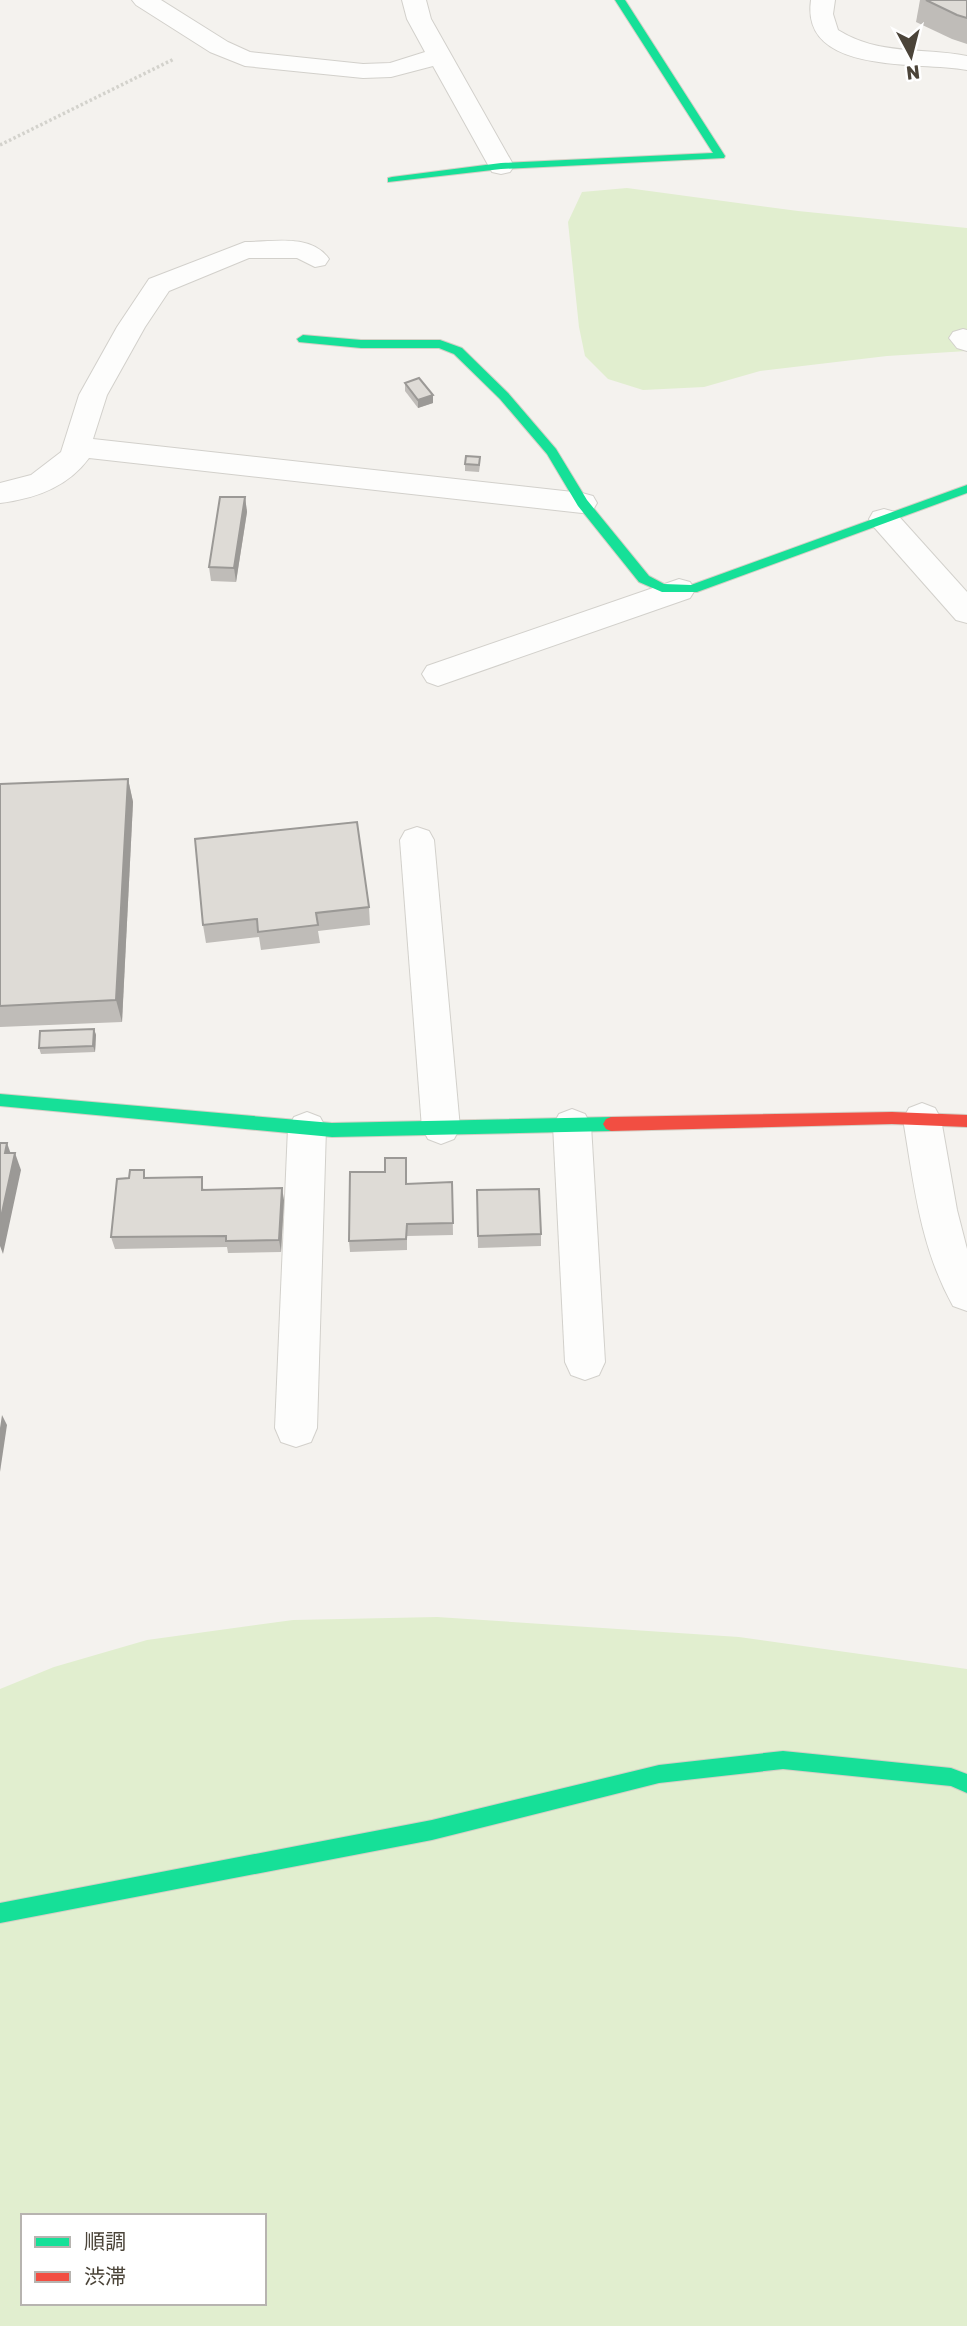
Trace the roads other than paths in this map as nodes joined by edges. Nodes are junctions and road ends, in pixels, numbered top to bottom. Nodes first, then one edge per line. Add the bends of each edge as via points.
1 (144, 0) edge
2 (414, 0) edge
3 (620, 0) edge
4 (823, 0) edge
5 (440, 56) junction
6 (967, 63) edge
7 (501, 166) junction
8 (392, 180) dead end
9 (315, 259) dead end
10 (303, 339) dead end
11 (76, 447) junction
12 (967, 489) edge
13 (0, 493) edge
14 (582, 503) junction
15 (884, 519) junction
16 (679, 590) junction
17 (967, 611) edge
18 (438, 674) dead end
19 (416, 841) dead end
20 (0, 1100) edge
21 (922, 1119) junction
22 (967, 1121) edge
23 (572, 1125) junction
24 (307, 1128) junction
25 (441, 1128) junction
26 (967, 1293) edge
27 (585, 1362) dead end
28 (296, 1428) dead end
29 (967, 1784) edge
30 (0, 1913) edge

1 - 5 street via 245,59 363,71 391,70
2 - 5 street
3 - 7 street via 720,156
4 - 6 street via 821,14 827,34 858,53
5 - 7 street
7 - 8 street
9 - 11 street via 303,250 245,250 159,285 93,395
10 - 14 street via 440,344 458,351 552,452
11 - 13 street via 76,455 52,477 27,491
11 - 14 street
12 - 15 street
14 - 16 street via 644,579
15 - 16 street
15 - 17 street
16 - 18 street
19 - 25 street
20 - 24 street
21 - 22 street
21 - 23 street
21 - 26 street via 943,1233 955,1276
23 - 25 street
23 - 27 street
24 - 25 street
24 - 28 street
29 - 30 street via 950,1777 783,1760 659,1774 432,1829

